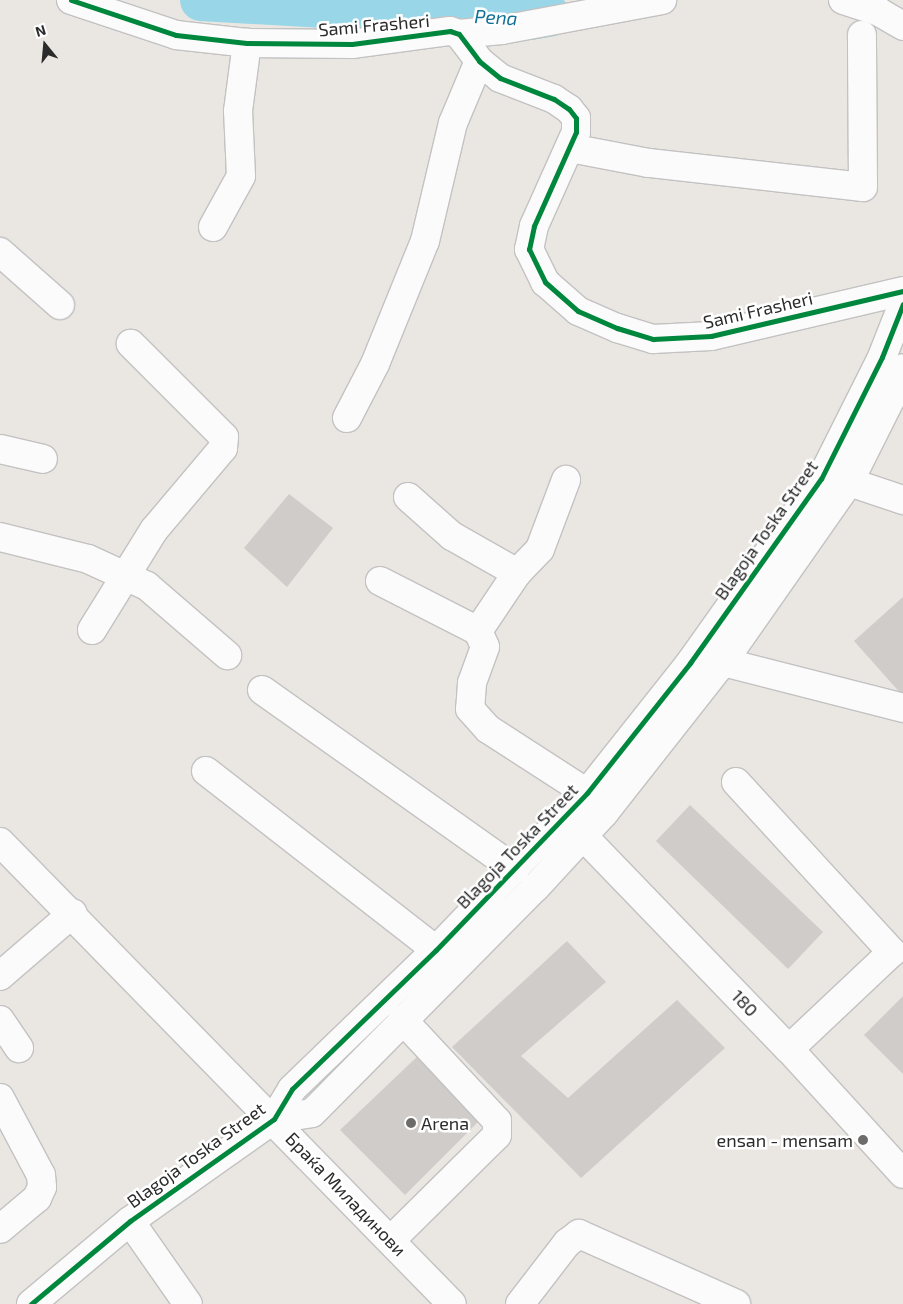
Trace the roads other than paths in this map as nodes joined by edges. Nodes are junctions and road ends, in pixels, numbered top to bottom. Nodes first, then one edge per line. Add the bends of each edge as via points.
1 (71, 0) edge
2 (662, 0) edge
3 (843, 0) edge
4 (903, 26) edge
5 (459, 34) junction
6 (862, 35) dead end
7 (247, 42) junction
8 (479, 61) junction
9 (570, 148) junction
10 (213, 227) dead end
11 (0, 252) edge
12 (903, 290) edge
13 (903, 304) edge
14 (60, 305) dead end
15 (130, 344) dead end
16 (903, 368) edge
17 (897, 400) edge
18 (347, 418) dead end
19 (0, 449) edge
20 (43, 459) dead end
21 (566, 480) dead end
22 (849, 482) junction
23 (408, 497) dead end
24 (903, 500) edge
25 (0, 537) edge
26 (516, 573) junction
27 (126, 577) junction
28 (380, 581) dead end
29 (92, 630) dead end
30 (478, 631) junction
31 (227, 655) dead end
32 (723, 662) junction
33 (262, 690) dead end
34 (903, 708) edge
35 (206, 771) dead end
36 (736, 782) dead end
37 (587, 793) junction
38 (583, 836) junction
39 (0, 842) edge
40 (515, 869) junction
41 (72, 913) junction
42 (436, 950) junction
43 (899, 952) edge
44 (0, 976) edge
45 (402, 1019) junction
46 (0, 1020) edge
47 (19, 1048) dead end
48 (789, 1049) junction
49 (0, 1098) edge
50 (274, 1119) junction
51 (903, 1174) edge
52 (130, 1221) junction
53 (0, 1229) edge
54 (391, 1240) junction
55 (31, 1304) edge
56 (188, 1304) edge
57 (452, 1304) edge
58 (520, 1304) edge
59 (736, 1304) edge

1 - 7 street, Sami Frasheri via 176,35
2 - 5 street via 502,30
3 - 4 street via 879,12
5 - 7 street, Sami Frasheri via 450,31 352,44
5 - 8 street, Sami Frasheri
6 - 9 street via 864,187 649,163
7 - 10 street via 238,111 241,176
8 - 9 street, Sami Frasheri via 500,78 570,108 576,118
8 - 18 street via 453,123 425,241 375,364
9 - 12 street, Sami Frasheri via 534,226 529,249 545,282 578,311 617,328 653,339 711,336
11 - 14 street
13 - 37 street, Blagoja Toska Street via 882,357 820,479 690,663
15 - 27 street via 224,437 223,448 154,530
16 - 17 street, Blagoja Toska Street
17 - 22 street, Blagoja Toska Street
19 - 20 street
21 - 26 street via 540,549
22 - 24 street
22 - 32 street, Blagoja Toska Street
23 - 26 street via 452,536
25 - 27 street via 88,559
26 - 30 street
27 - 29 street
27 - 31 street via 147,586
28 - 30 street
30 - 37 street via 485,647 472,683 470,709 488,729
32 - 34 street
32 - 38 street, Blagoja Toska Street
33 - 40 street
35 - 42 street
36 - 43 street
37 - 40 street, Blagoja Toska Street
38 - 45 street, Blagoja Toska Street
38 - 48 street, 180
39 - 41 street, Браќа Миладинови
40 - 42 street, Blagoja Toska Street
41 - 44 street
41 - 50 street, Браќа Миладинови
42 - 50 street, Blagoja Toska Street via 292,1089
43 - 48 street
45 - 50 street, Blagoja Toska Street via 312,1113
45 - 54 street via 497,1121 497,1135
46 - 47 street
48 - 51 street, 180
49 - 53 street via 41,1176 42,1187 37,1198
50 - 52 street, Blagoja Toska Street
50 - 54 street, Браќа Миладинови
52 - 55 street, Blagoja Toska Street
52 - 56 street
54 - 57 street, Браќа Миладинови
58 - 59 street via 567,1243 579,1234

